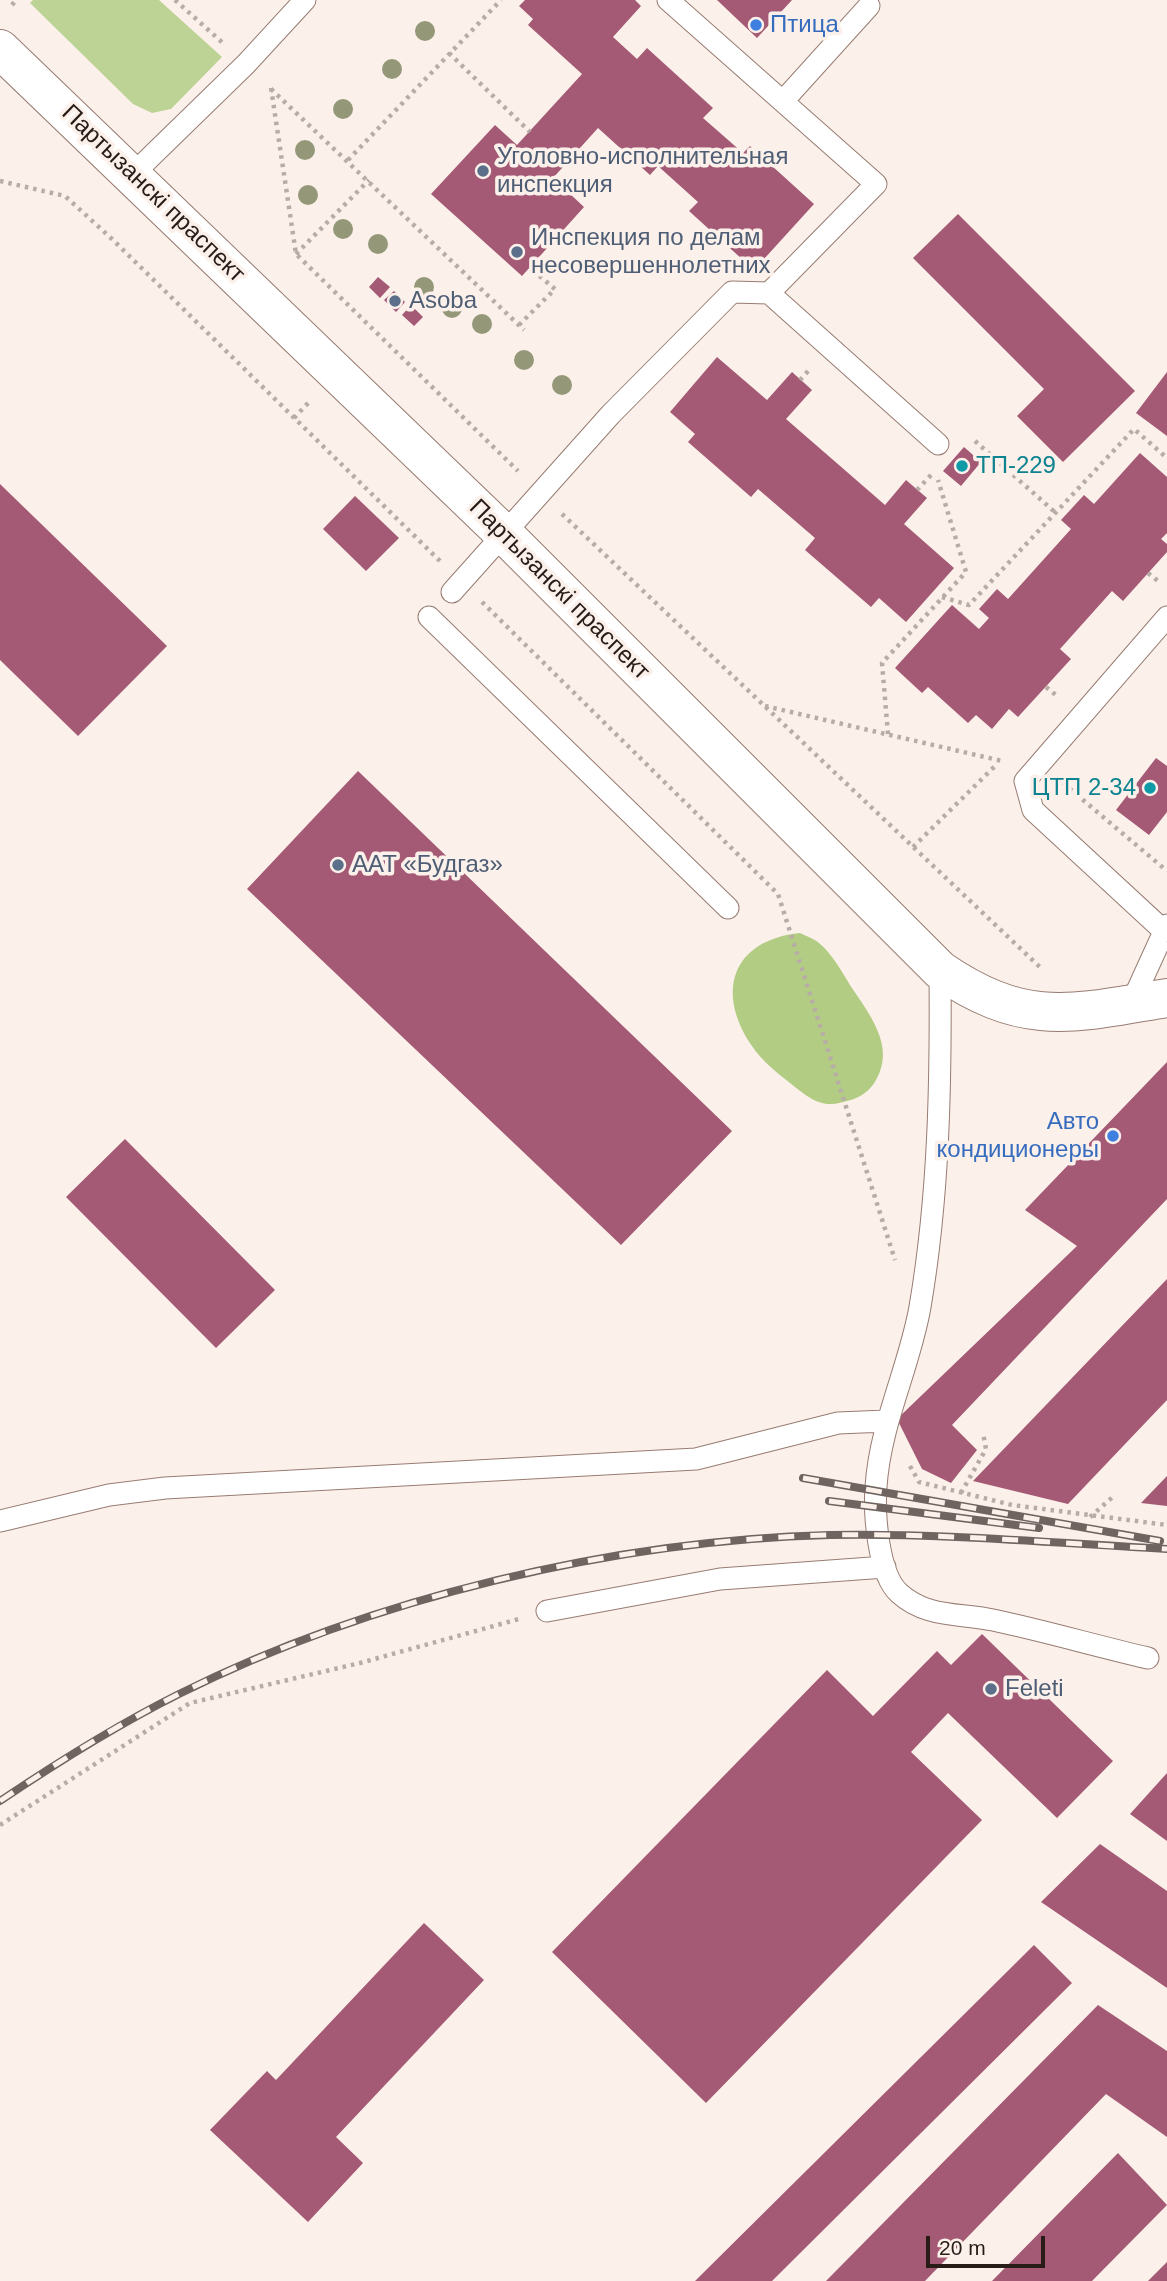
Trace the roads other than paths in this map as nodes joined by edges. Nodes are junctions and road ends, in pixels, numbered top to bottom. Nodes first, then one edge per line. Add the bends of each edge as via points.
1 (305, 0) edge
2 (668, 0) edge
3 (869, 6) dead end
4 (0, 49) edge
5 (784, 100) junction
6 (133, 174) junction
7 (769, 293) junction
8 (938, 444) dead end
9 (503, 533) junction
10 (456, 586) road end
11 (429, 617) dead end
12 (1167, 617) edge
13 (729, 908) dead end
14 (1166, 928) edge
15 (940, 970) junction
16 (1149, 1001) edge
17 (886, 1421) junction
18 (0, 1521) edge
19 (884, 1567) junction
20 (547, 1611) road end
21 (1147, 1658) dead end

1 - 6 lane
2 - 5 lane
3 - 5 lane
4 - 6 street, Партызанскі праспект
5 - 7 lane via 876,184
6 - 9 street, Партызанскі праспект
7 - 8 lane
7 - 9 lane via 732,292 708,313
9 - 10 lane
9 - 15 street, Партызанскі праспект
11 - 13 lane
12 - 14 lane via 1026,781 1033,810
14 - 16 lane
15 - 16 street, Партызанскі праспект via 972,992 1008,1007 1051,1014
15 - 17 lane via 941,1093 929,1249 919,1312
17 - 18 lane via 838,1423 696,1459 165,1488 109,1495
17 - 19 lane via 875,1507
19 - 20 lane via 720,1579
19 - 21 lane via 895,1590 932,1612 991,1620

